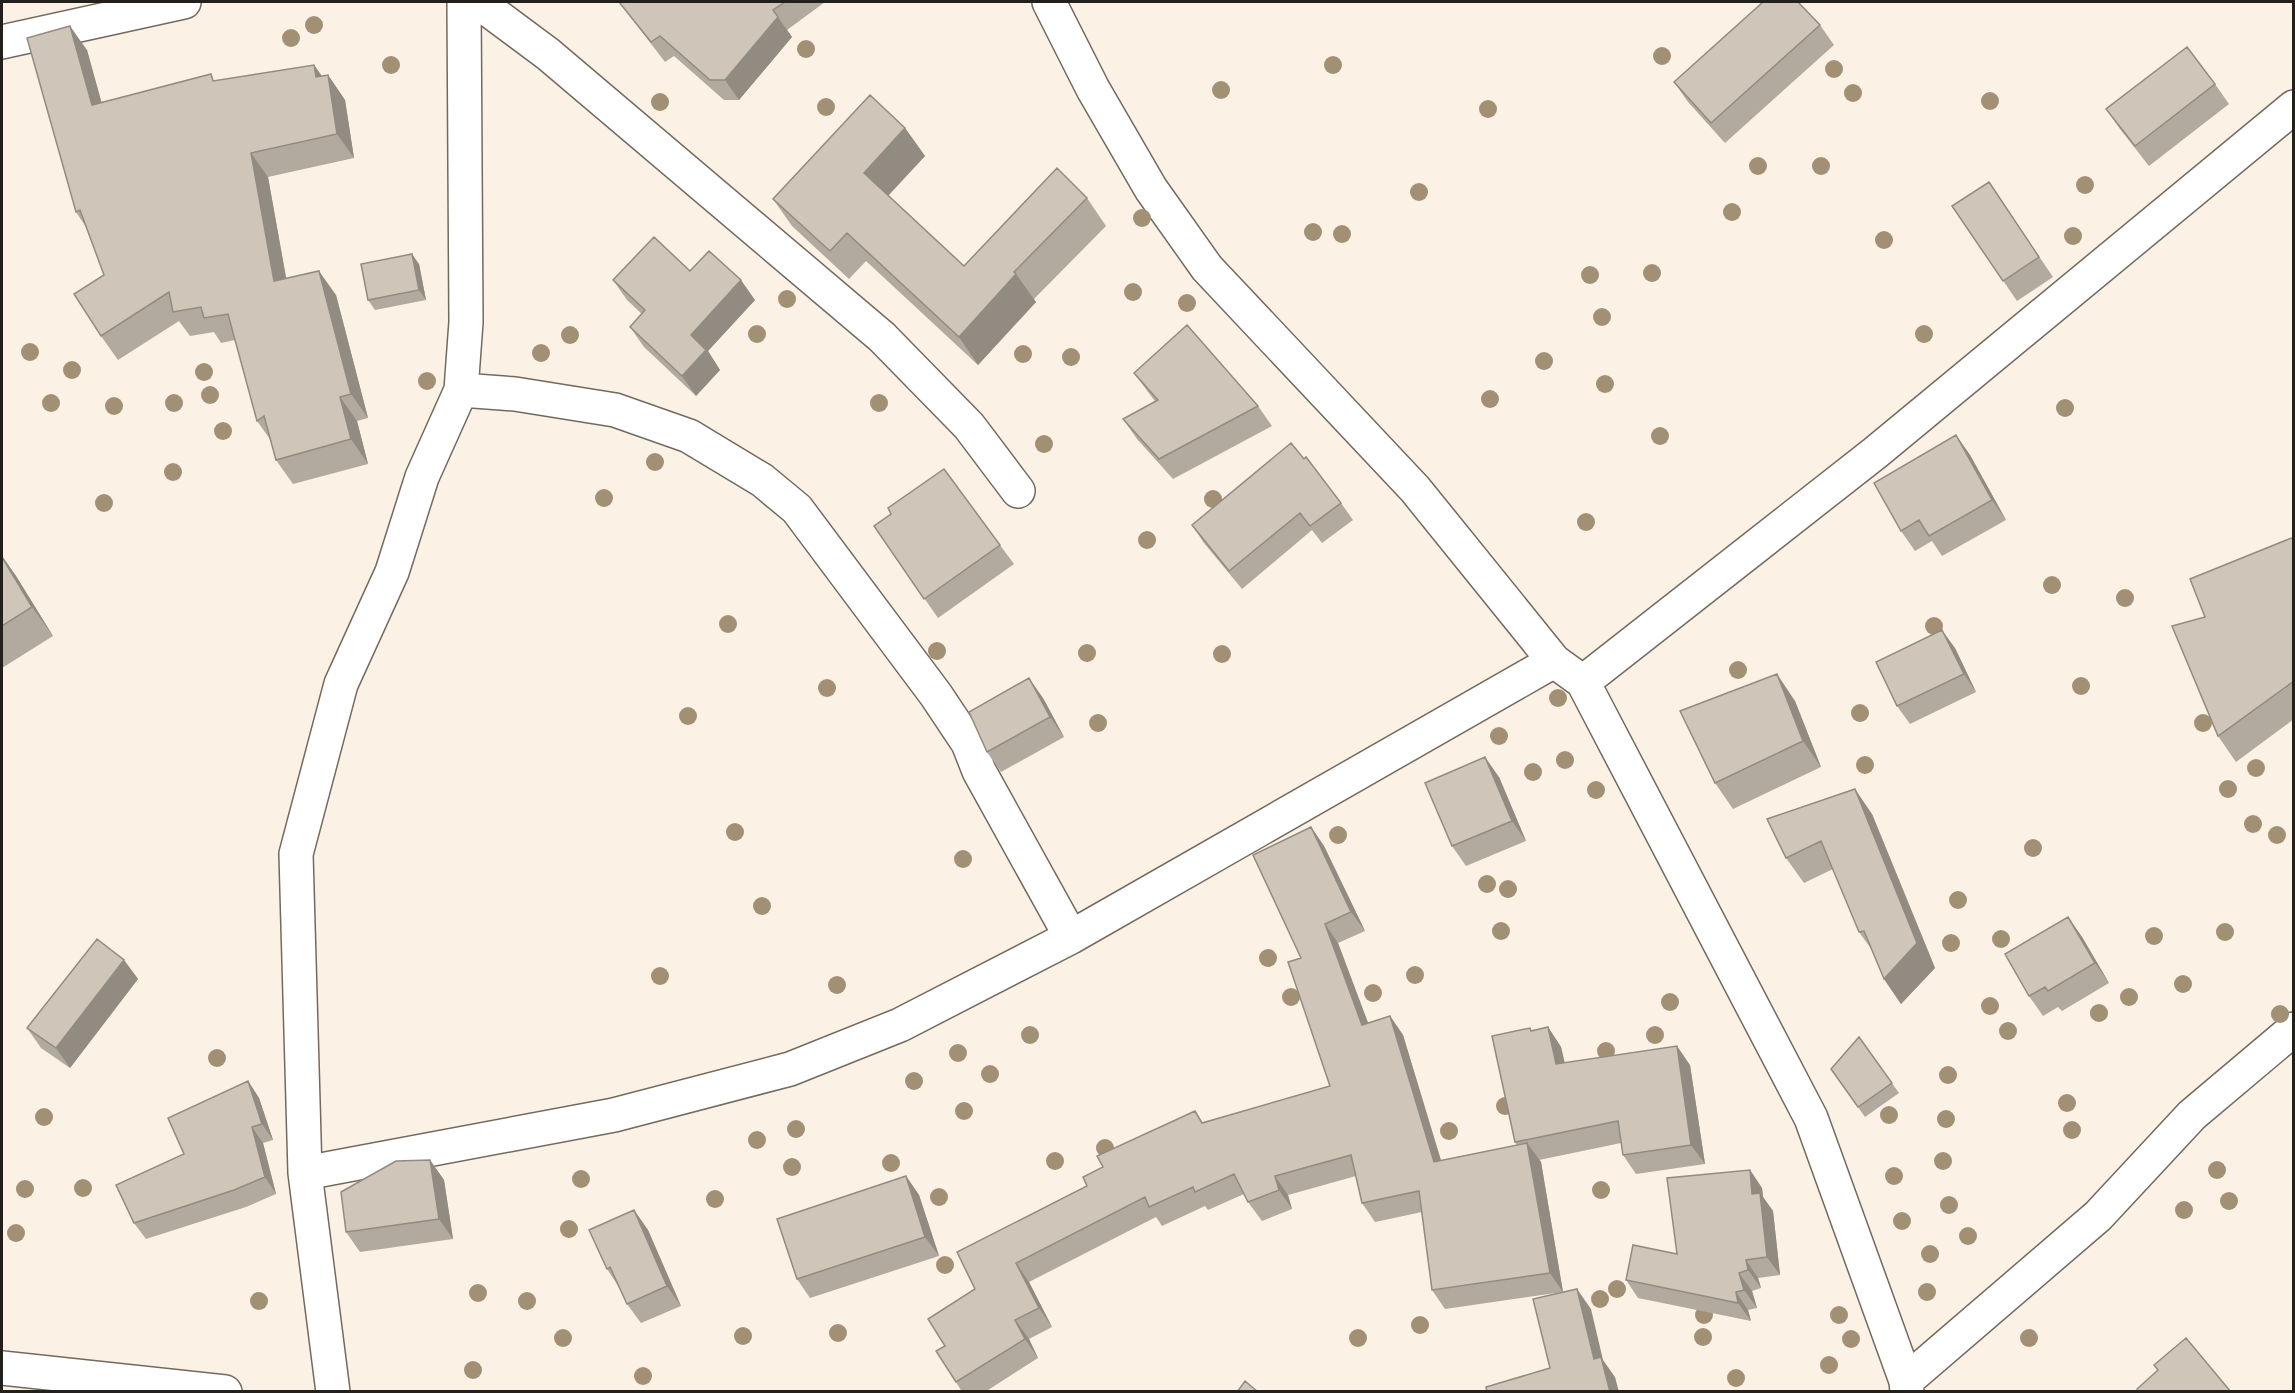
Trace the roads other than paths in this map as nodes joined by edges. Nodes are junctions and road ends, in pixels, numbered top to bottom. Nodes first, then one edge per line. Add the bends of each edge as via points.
1 (184, 2) edge
2 (464, 2) edge
3 (477, 2) edge
4 (1049, 2) edge
5 (2, 42) edge
6 (2294, 107) edge
7 (461, 390) junction
8 (1018, 491) dead end
9 (1554, 661) junction
10 (1583, 682) junction
11 (1071, 937) junction
12 (2294, 1029) edge
13 (305, 1173) junction
14 (2, 1368) edge
15 (1907, 1386) edge
16 (225, 1392) edge
17 (333, 1392) edge

1 - 5 street
2 - 7 street via 466,322
3 - 8 street via 548,54 882,337 969,426
4 - 9 street via 1093,89 1151,189 1208,268 1415,489
6 - 10 street via 1875,453
7 - 11 street via 615,410 689,436 762,480 797,509 968,743 979,771
7 - 13 street via 422,477 392,572 341,684 296,854
9 - 10 street
9 - 11 street
10 - 15 street via 1811,1118
11 - 13 street via 900,1026 790,1069 614,1115
12 - 15 street via 2192,1115 2098,1216
13 - 17 street
14 - 16 street

